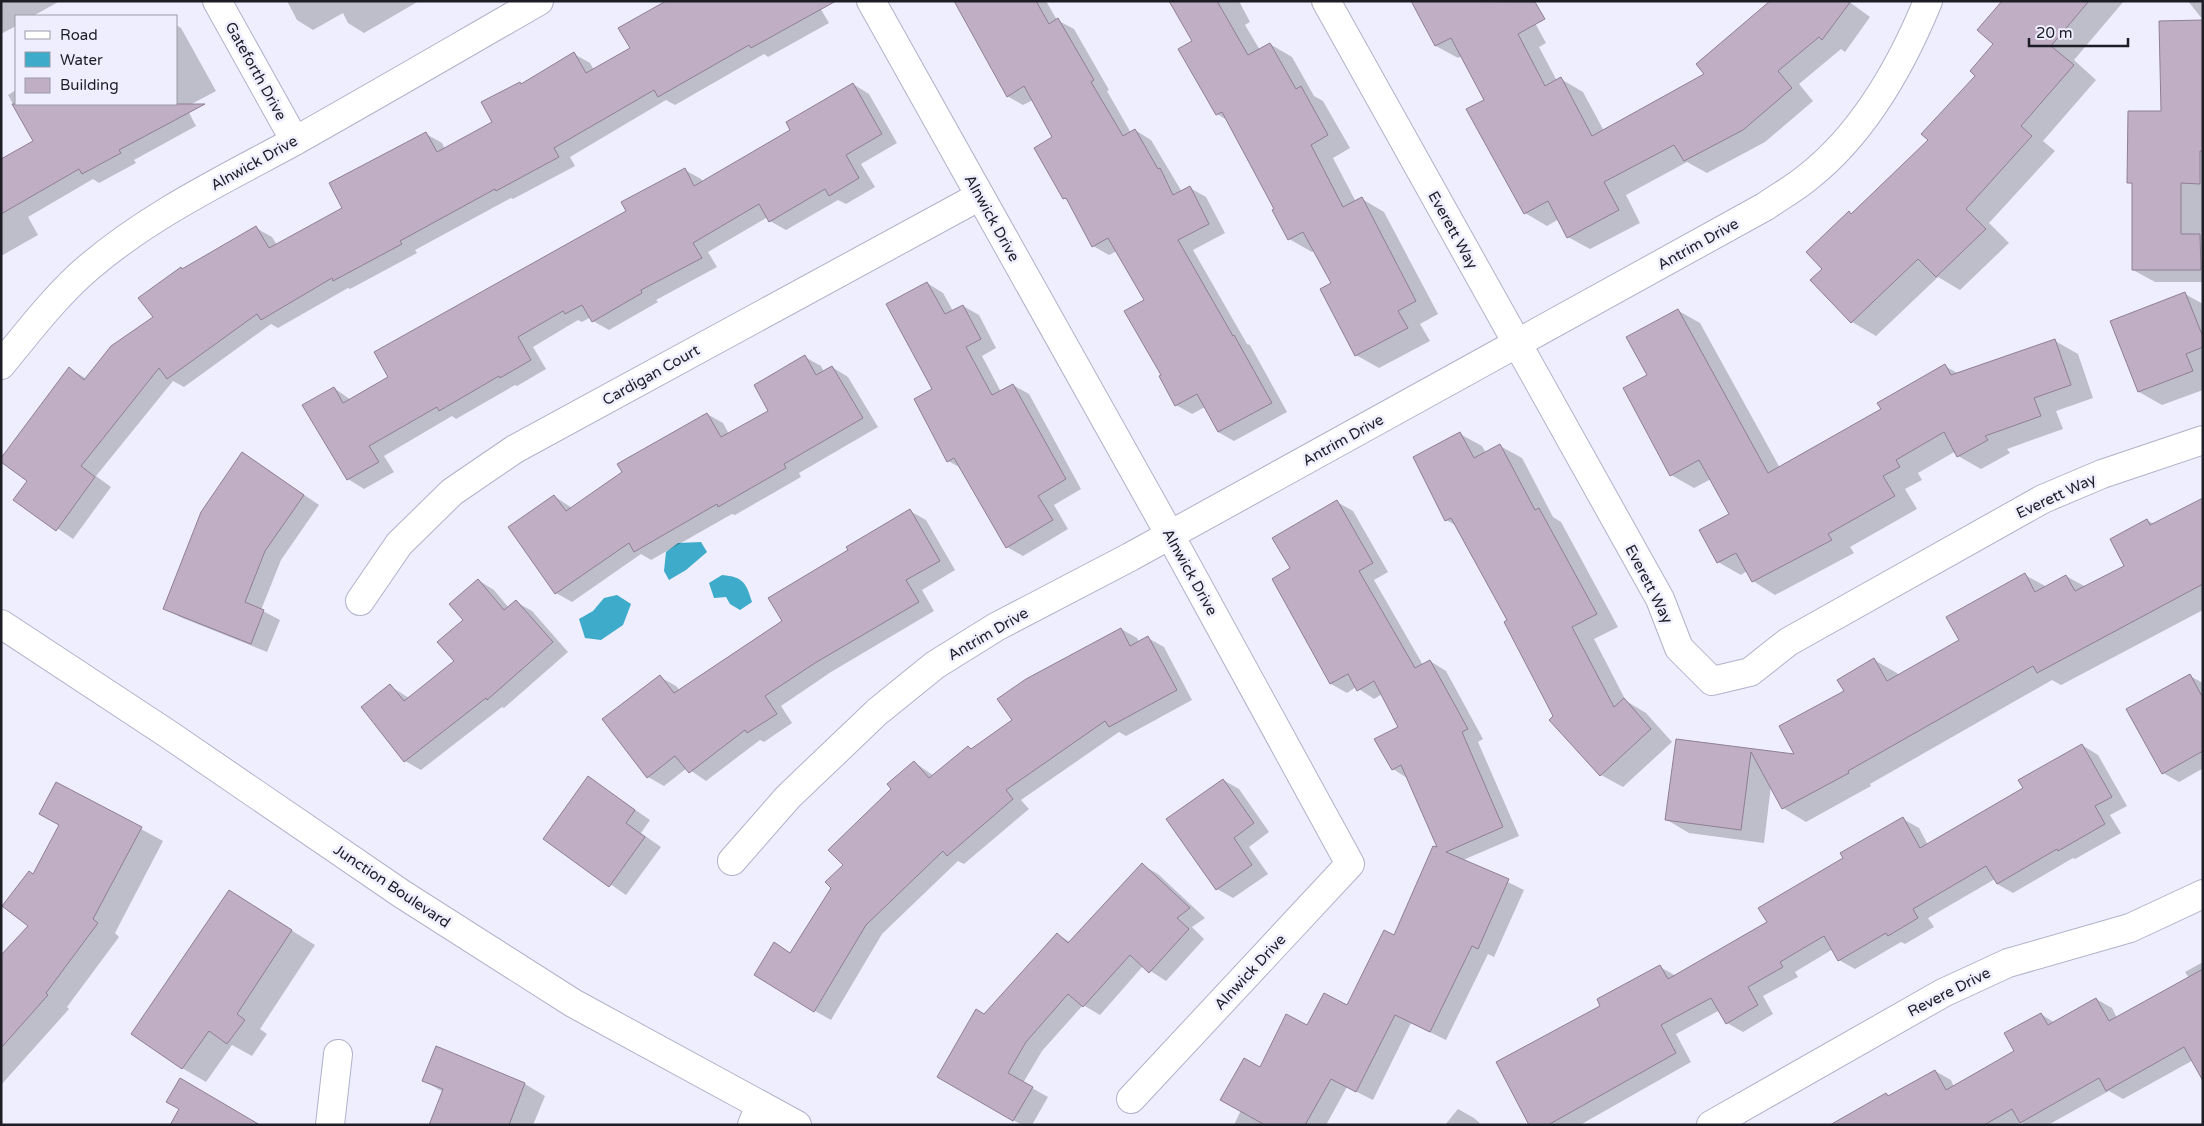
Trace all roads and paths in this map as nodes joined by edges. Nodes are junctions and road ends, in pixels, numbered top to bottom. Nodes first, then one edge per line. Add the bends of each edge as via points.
1 (217, 1) edge
2 (540, 1) edge
3 (871, 1) edge
4 (1326, 1) edge
5 (1928, 1) edge
6 (295, 141) junction
7 (980, 196) junction
8 (1517, 345) junction
9 (1, 365) edge
10 (2203, 440) edge
11 (1170, 535) junction
12 (360, 601) dead end
13 (1, 624) edge
14 (732, 861) dead end
15 (2203, 894) edge
16 (338, 1054) dead end
17 (1131, 1099) dead end
18 (756, 1115) edge
19 (330, 1125) edge
20 (797, 1125) edge
21 (1711, 1125) edge

1 - 6 street, Gateforth Drive
2 - 6 street, Alnwick Drive
3 - 7 street, Alnwick Drive
4 - 8 street, Everett Way
5 - 8 street, Antrim Drive via 1912,41 1882,94 1847,139 1808,177 1766,206
6 - 9 street, Alnwick Drive via 175,206 129,235 88,267
7 - 11 street, Alnwick Drive
7 - 12 street, Cardigan Court via 515,449 452,492 400,544
8 - 10 street, Everett Way via 1660,600 1679,648 1712,681 1750,672 1788,642 2043,499 2102,474
8 - 11 street, Antrim Drive
11 - 14 street, Antrim Drive via 996,627 935,665 877,712 788,797
11 - 17 street, Alnwick Drive via 1350,864
13 - 18 street, Junction Boulevard via 402,894
15 - 21 street, Revere Drive via 2130,928 2008,963 1943,993
16 - 19 street
18 - 20 street, Junction Boulevard

